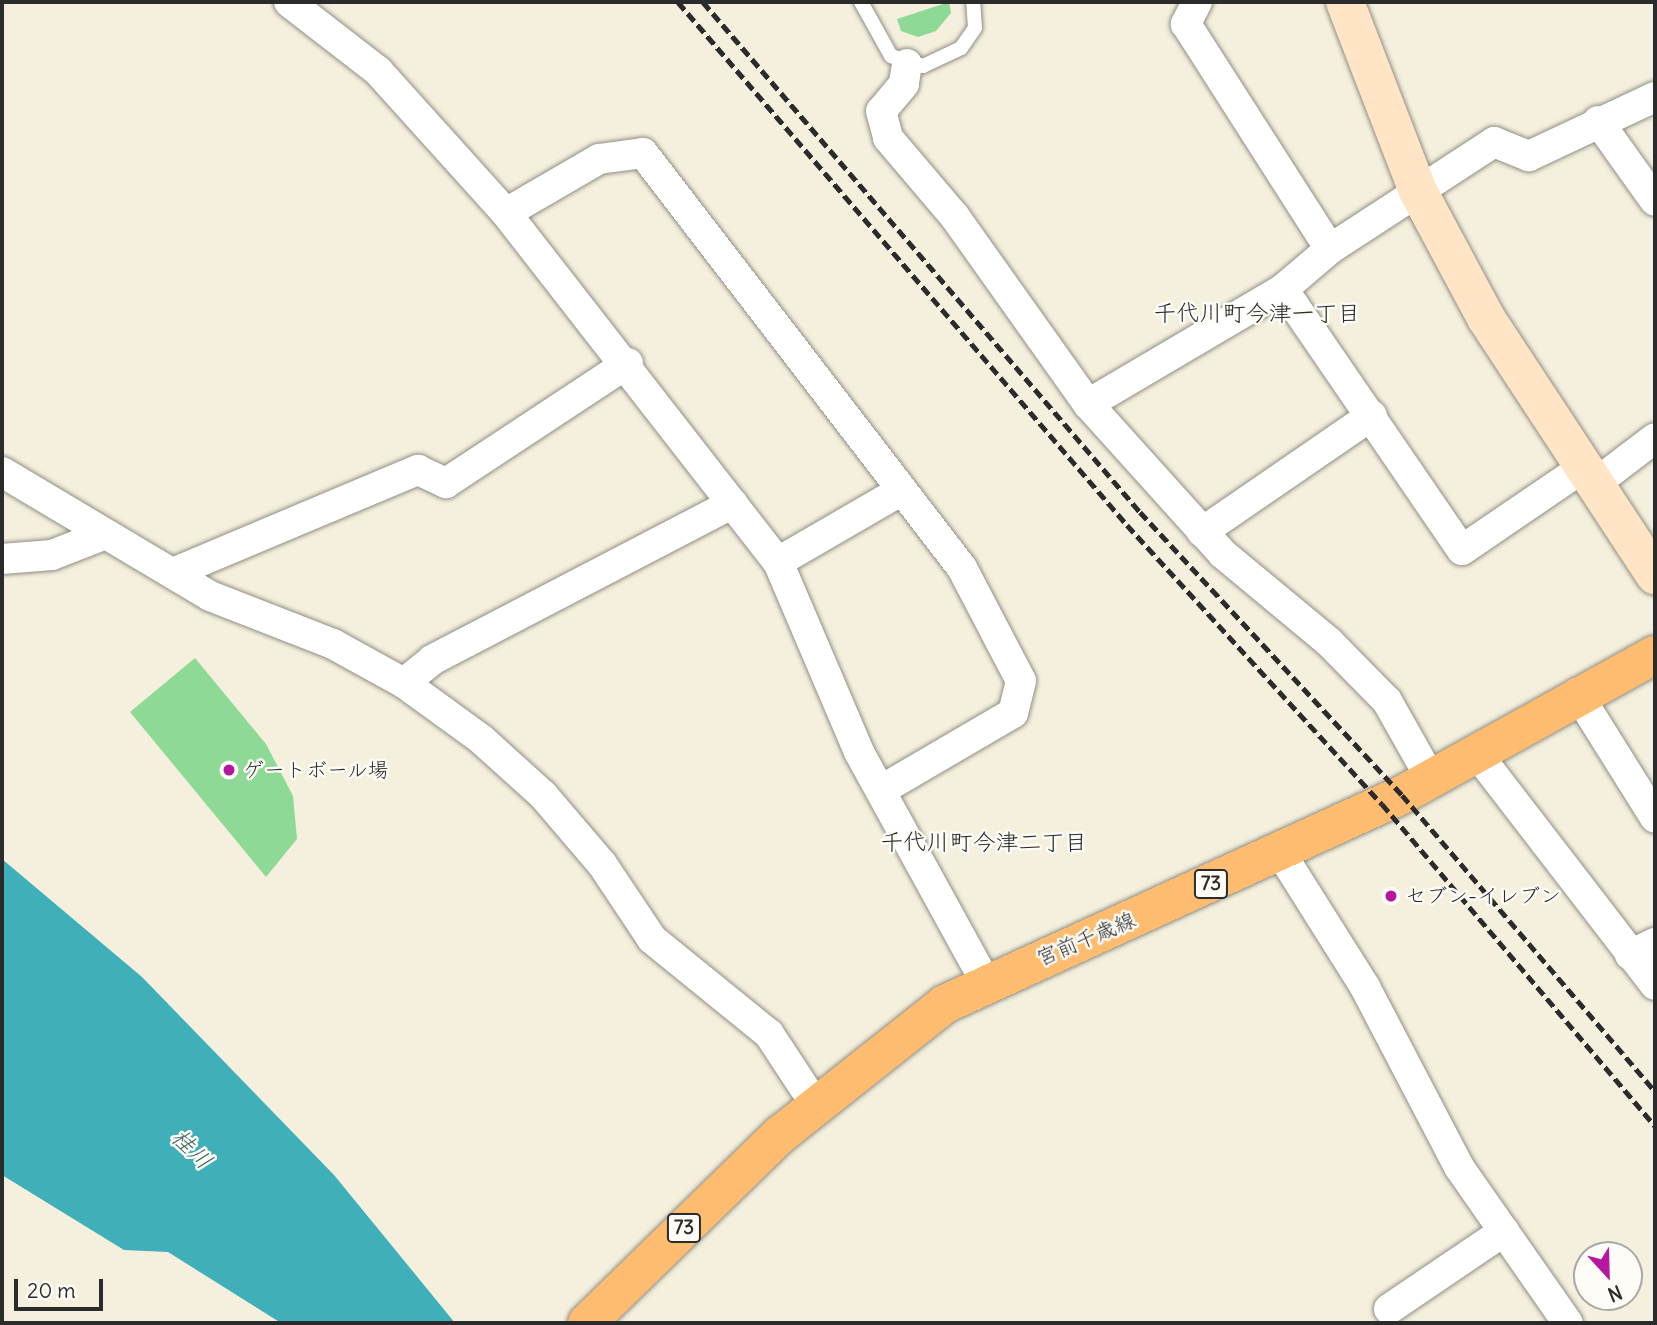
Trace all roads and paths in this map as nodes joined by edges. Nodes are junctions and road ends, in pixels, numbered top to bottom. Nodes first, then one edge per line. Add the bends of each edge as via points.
1 (289, 2) edge
2 (861, 2) edge
3 (973, 2) edge
4 (1197, 2) edge
5 (1345, 2) edge
6 (907, 64) junction
7 (1655, 97) edge
8 (1598, 121) junction
9 (1418, 191) junction
10 (1655, 201) edge
11 (506, 213) junction
12 (1330, 249) junction
13 (1283, 289) junction
14 (628, 363) junction
15 (1088, 404) junction
16 (1372, 415) junction
17 (1655, 438) edge
18 (2, 472) edge
19 (1590, 475) junction
20 (902, 490) junction
21 (733, 503) junction
22 (1202, 532) junction
23 (103, 535) junction
24 (2, 559) edge
25 (778, 562) junction
26 (175, 572) junction
27 (1655, 575) edge
28 (1655, 655) edge
29 (404, 682) junction
30 (1577, 693) junction
31 (1478, 755) junction
32 (1431, 779) junction
33 (881, 790) junction
34 (1655, 818) edge
35 (1280, 852) junction
36 (1642, 949) edge
37 (986, 983) junction
38 (1655, 985) edge
39 (816, 1104) junction
40 (1504, 1231) junction
41 (1389, 1309) dead end
42 (587, 1323) edge
43 (1568, 1323) edge

1 - 11 street via 378,71
2 - 6 lane via 879,39
3 - 6 lane via 975,28 961,48 945,60
4 - 12 street via 1186,24
5 - 9 street
6 - 15 street via 904,84 881,111 884,131 955,217
7 - 8 street
8 - 9 street via 1529,156 1494,142
8 - 10 street
9 - 12 street
9 - 19 street via 1486,318
11 - 14 street
11 - 20 street via 599,159 643,153
12 - 13 street
13 - 15 street
13 - 16 street
14 - 21 street
14 - 26 street via 446,483 418,470
15 - 22 street
16 - 19 street via 1462,550
16 - 22 street
17 - 19 street
18 - 23 street
19 - 27 street
20 - 25 street
20 - 33 street via 962,568 1021,681 1013,713
21 - 25 street
21 - 29 street via 432,660
22 - 32 street via 1387,701
23 - 24 street via 52,555
23 - 26 street
25 - 33 street
26 - 29 street via 210,596 333,644
28 - 30 main road, 宮前千歳線 / 73
29 - 39 street via 543,795 603,864 652,939 678,965 745,1008
30 - 31 main road, 宮前千歳線 / 73
30 - 34 street
31 - 32 main road, 宮前千歳線 / 73
31 - 36 street
32 - 35 main road, 宮前千歳線 / 73
33 - 37 street
35 - 37 main road, 宮前千歳線 / 73
35 - 40 street via 1364,987 1459,1167
36 - 38 street
37 - 39 main road, 宮前千歳線 / 73 via 945,1004
39 - 42 main road, 宮前千歳線 / 73
40 - 41 street
40 - 43 street

